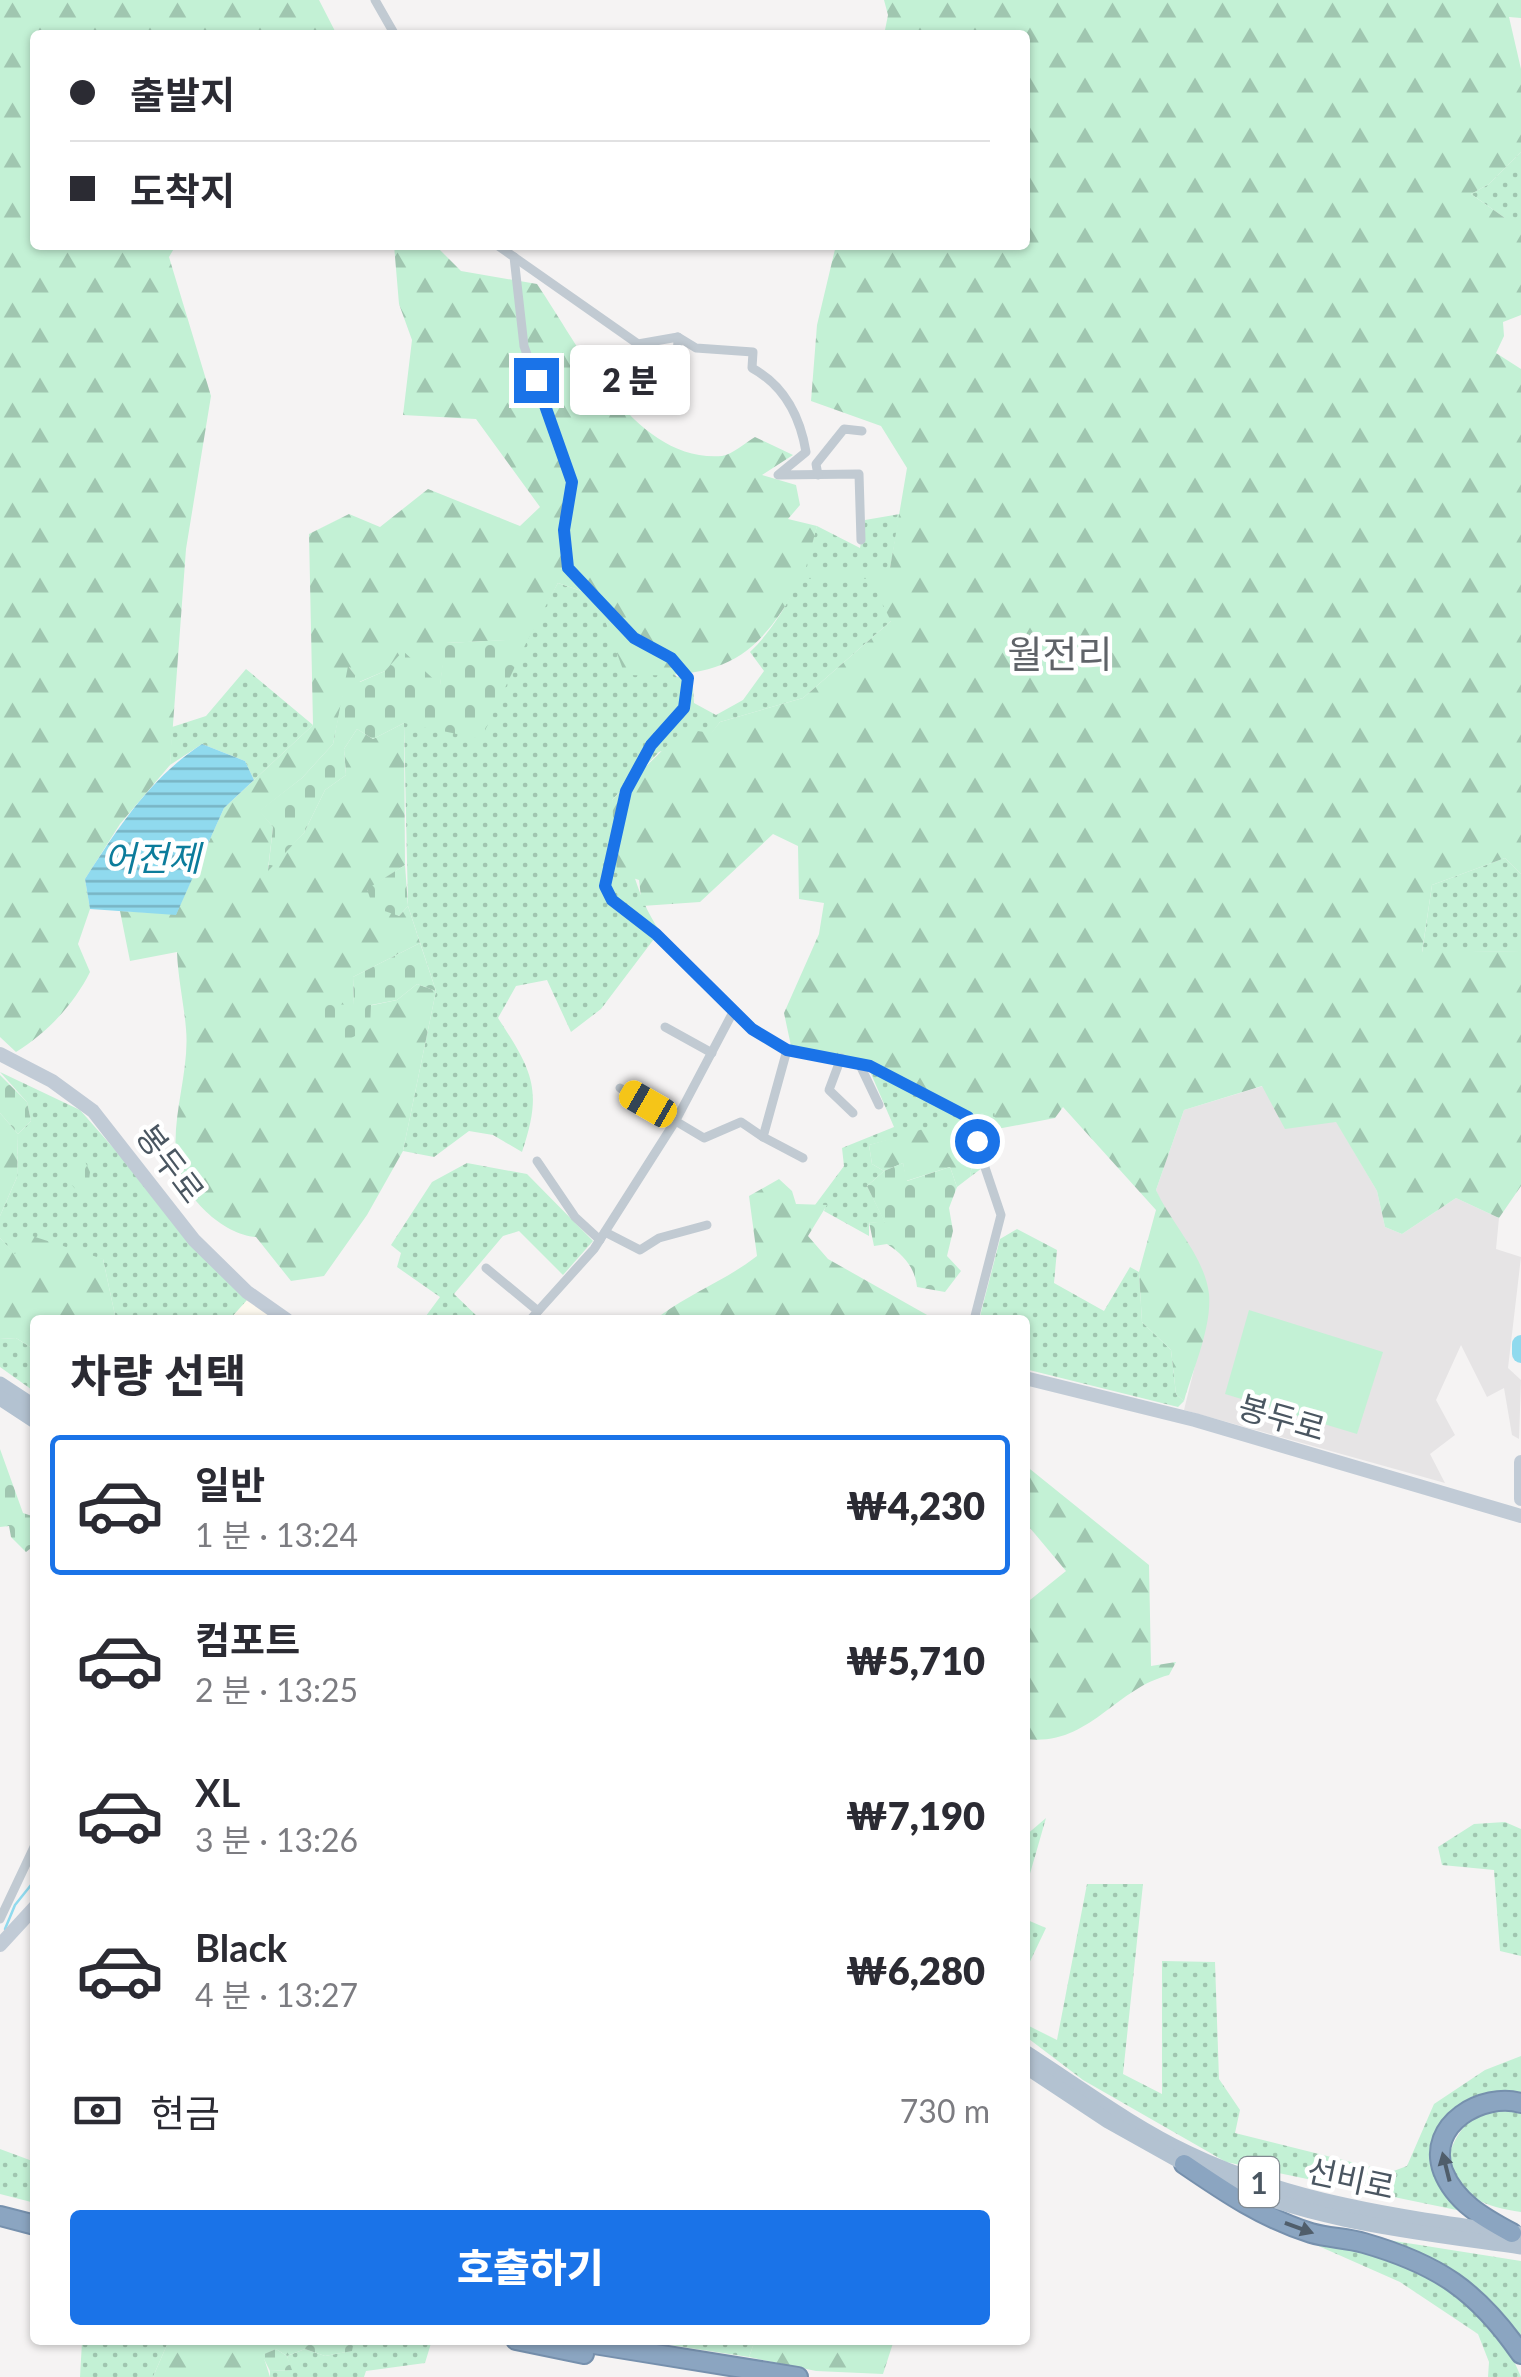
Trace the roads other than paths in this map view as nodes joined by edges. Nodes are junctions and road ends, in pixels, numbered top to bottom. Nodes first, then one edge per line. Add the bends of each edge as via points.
1 (375, 0) edge
2 (392, 30) edge
3 (504, 250) edge
4 (514, 258) junction
5 (678, 338) junction
6 (676, 395) dead end
7 (862, 431) dead end
8 (818, 475) junction
9 (861, 540) dead end
10 (732, 1014) junction
11 (665, 1027) dead end
12 (787, 1050) junction
13 (0, 1054) edge
14 (712, 1054) junction
15 (840, 1058) junction
16 (858, 1063) junction
17 (620, 1088) dead end
18 (879, 1104) dead end
19 (853, 1113) dead end
20 (676, 1120) junction
21 (763, 1137) junction
22 (803, 1158) dead end
23 (537, 1161) dead end
24 (707, 1225) dead end
25 (603, 1236) junction
26 (486, 1268) dead end
27 (538, 1311) junction
28 (280, 1315) edge
29 (534, 1315) edge
30 (975, 1315) edge
31 (1030, 1379) edge
32 (0, 1384) edge
33 (0, 1398) edge
34 (30, 1404) edge
35 (30, 1418) edge
36 (1521, 1462) edge
37 (1521, 1498) edge
38 (1521, 1516) edge
39 (30, 1856) edge
40 (30, 1912) edge
41 (0, 1919) edge
42 (1, 1941) edge
43 (1030, 2055) edge
44 (1030, 2069) edge
45 (1521, 2103) edge
46 (1184, 2164) junction
47 (0, 2204) edge
48 (30, 2212) edge
49 (0, 2216) edge
50 (30, 2224) edge
51 (1518, 2238) edge
52 (543, 2345) edge
53 (600, 2345) edge
54 (1521, 2354) edge
55 (713, 2377) edge
56 (798, 2377) edge

1 - 2 street
3 - 4 street
4 - 5 street via 638,344
4 - 10 street via 524,346 572,482 564,530 568,568 634,638 671,658 688,678 684,708 651,745 626,791 605,886
5 - 6 street
5 - 8 street via 696,348 754,352 752,368 774,384 801,424 806,452 778,475
7 - 8 street via 844,429 816,464
8 - 9 street via 859,474
10 - 12 street
10 - 14 street
11 - 14 street
12 - 15 street
12 - 21 street
13 - 28 main road, 봉두로 via 93,1111 194,1240
14 - 20 street
15 - 16 street
15 - 19 street via 829,1090
16 - 18 street
16 - 30 street via 968,1117 1001,1215
17 - 20 street
20 - 21 street via 704,1138 741,1122
20 - 25 street
21 - 22 street
23 - 25 street via 574,1216
24 - 25 street via 640,1250
25 - 27 street
26 - 27 street
27 - 29 street
31 - 38 main road, 봉두로 via 1195,1420
32 - 34 main road
33 - 35 main road
36 - 37 main road
39 - 41 street
40 - 42 main road
43 - 51 main road, 선비로 / 1 via 1184,2152 1232,2172 1367,2212
44 - 46 main road, 선비로 / 1
51 -> 45 highway via 1467,2204 1444,2172 1442,2151 1455,2122 1471,2107 1494,2099
46 - 51 main road, 선비로 / 1 via 1317,2214
46 -> 54 highway via 1254,2211 1450,2276 1477,2298
47 - 48 highway
49 - 50 highway
52 - 55 highway
53 - 56 highway

